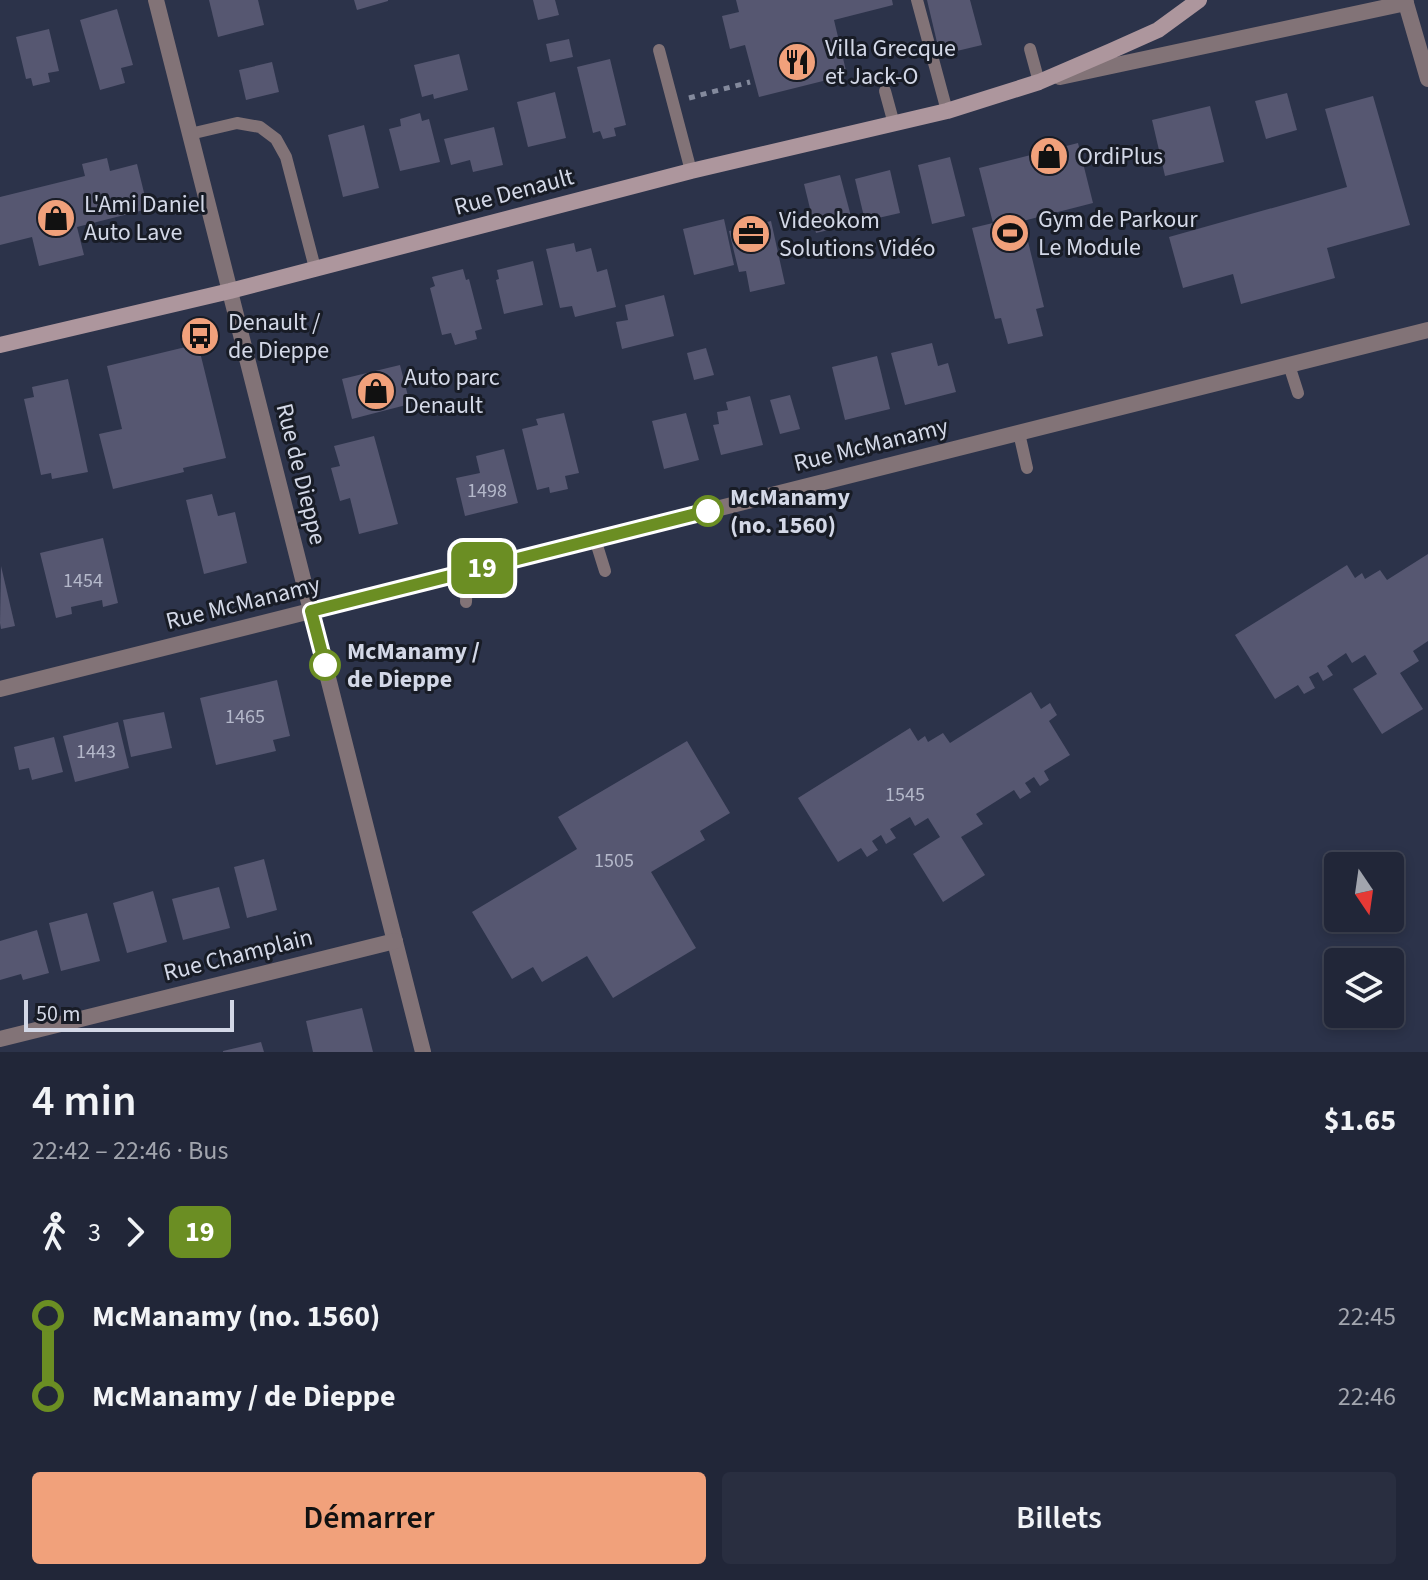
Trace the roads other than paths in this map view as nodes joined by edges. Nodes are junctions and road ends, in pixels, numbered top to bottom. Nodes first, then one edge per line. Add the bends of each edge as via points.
1 (156, 0) edge
2 (917, 0) edge
3 (1199, 0) edge
4 (1406, 2) edge
5 (1030, 49) dead end
6 (659, 50) dead end
7 (1428, 79) edge
8 (1039, 82) junction
9 (885, 91) dead end
10 (947, 111) junction
11 (894, 124) junction
12 (190, 134) junction
13 (691, 171) junction
14 (315, 268) junction
15 (230, 291) junction
16 (1428, 330) edge
17 (0, 345) edge
18 (1289, 365) junction
19 (1298, 393) dead end
20 (1019, 433) junction
21 (1027, 468) dead end
22 (595, 539) junction
23 (605, 571) dead end
24 (467, 572) junction
25 (466, 602) dead end
26 (311, 611) junction
27 (0, 689) edge
28 (395, 941) junction
29 (0, 1039) edge
30 (423, 1052) edge

1 - 12 street, Rue de Dieppe
2 - 10 lane
3 - 8 main road, Rue Denault via 1158,30
4 - 7 street
4 - 8 street, Rue Denault
5 - 8 lane
6 - 13 lane
8 - 10 main road, Rue Denault
9 - 11 lane
10 - 11 main road, Rue Denault
11 - 13 main road, Rue Denault
12 - 14 lane via 237,123 260,127 276,139 286,157
12 - 15 street, Rue de Dieppe
13 - 14 main road, Rue Denault
14 - 15 main road, Rue Denault
15 - 17 main road, Rue Denault
15 - 26 street, Rue de Dieppe
16 - 18 street, Rue McManamy
18 - 19 lane
18 - 20 street, Rue McManamy
20 - 21 lane
20 - 22 street, Rue McManamy
22 - 23 lane
22 - 24 street, Rue McManamy
24 - 25 lane
24 - 26 street, Rue McManamy
26 - 27 street, Rue McManamy
26 - 28 street, Rue de Dieppe
28 - 29 street, Rue Champlain
28 - 30 street, Rue de Dieppe

